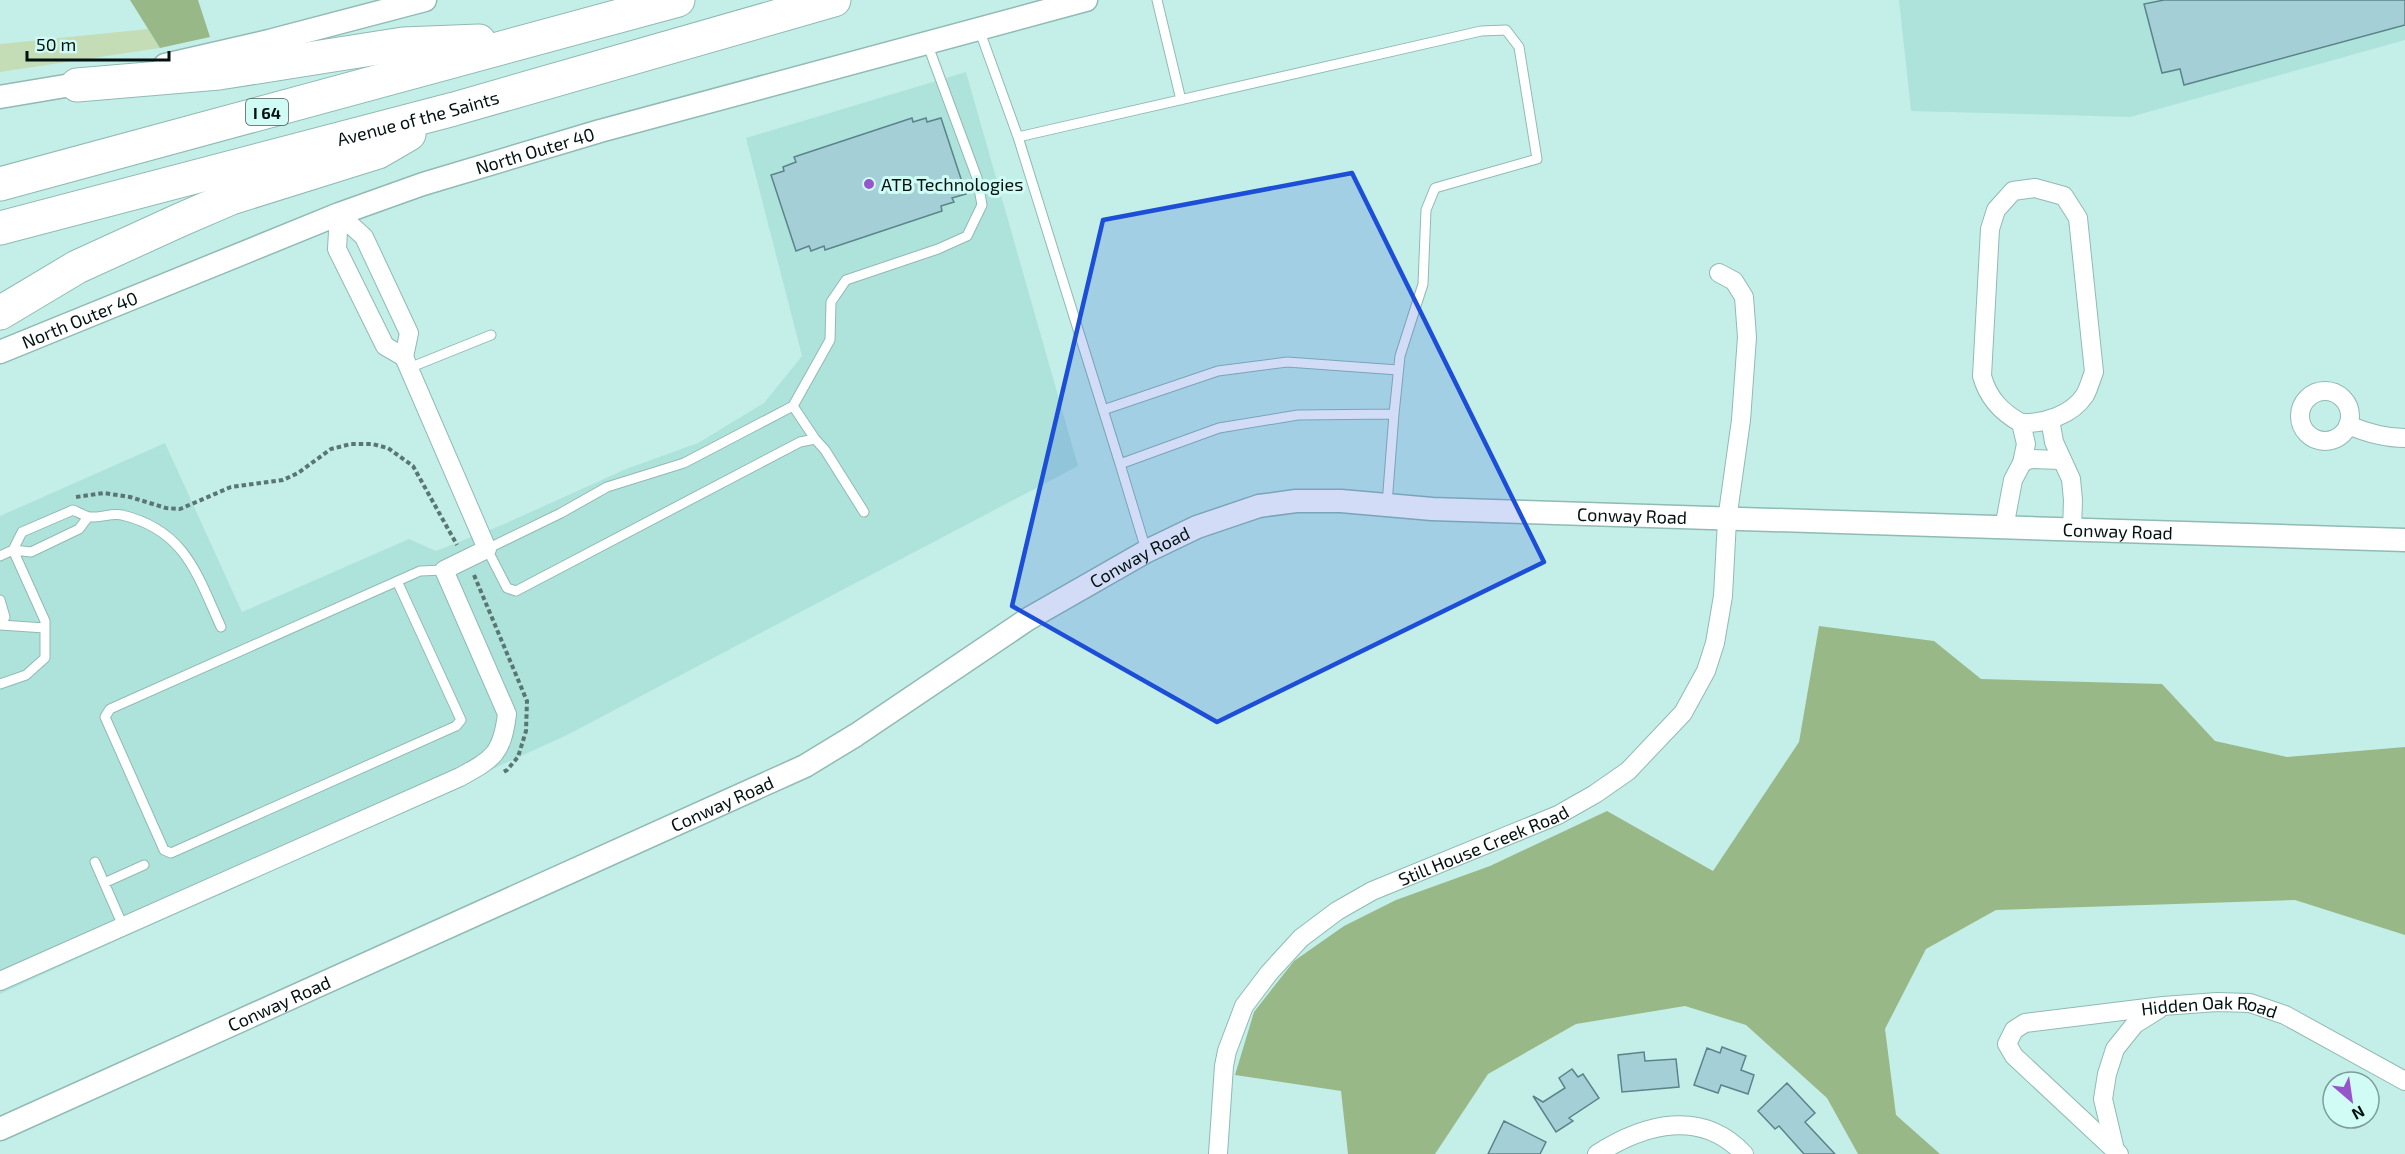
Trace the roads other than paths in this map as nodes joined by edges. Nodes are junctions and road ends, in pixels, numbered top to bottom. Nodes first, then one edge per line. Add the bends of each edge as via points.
1 (426, 0) edge
2 (678, 0) edge
3 (834, 0) edge
4 (1086, 0) edge
5 (1158, 0) edge
6 (979, 29) junction
7 (535, 39) junction
8 (927, 43) junction
9 (77, 85) junction
10 (0, 97) edge
11 (1180, 100) junction
12 (454, 109) junction
13 (1018, 137) junction
14 (0, 184) edge
15 (339, 214) junction
16 (0, 228) edge
17 (1719, 273) dead end
18 (0, 314) edge
19 (491, 335) dead end
20 (0, 352) edge
21 (407, 363) junction
22 (1398, 370) junction
23 (793, 406) junction
24 (1102, 410) junction
25 (1394, 414) junction
26 (2050, 419) junction
27 (2021, 423) junction
28 (2348, 425) dead end
29 (2405, 438) edge
30 (815, 439) junction
31 (2060, 460) junction
32 (1119, 464) junction
33 (2022, 464) junction
34 (1387, 504) junction
35 (864, 512) dead end
36 (88, 517) junction
37 (1727, 520) junction
38 (2004, 528) junction
39 (2072, 531) junction
40 (2405, 540) edge
41 (487, 549) junction
42 (13, 550) junction
43 (1147, 551) junction
44 (0, 556) edge
45 (444, 570) junction
46 (397, 581) junction
47 (0, 600) edge
48 (0, 624) edge
49 (221, 627) dead end
50 (45, 628) junction
51 (0, 684) edge
52 (95, 862) dead end
53 (144, 865) dead end
54 (104, 883) junction
55 (123, 926) junction
56 (0, 981) edge
57 (2163, 1006) junction
58 (2405, 1081) edge
59 (0, 1130) edge
60 (1603, 1150) edge
61 (2117, 1152) edge
62 (1218, 1154) edge
63 (1744, 1154) edge

1 - 9 street
2 - 7 highway, I 64
3 - 12 highway, Avenue of the Saints / I 64
4 - 6 street, North Outer 40
5 - 11 lane
6 - 8 street, North Outer 40
6 - 13 lane
7 - 9 highway via 403,44 219,73
7 - 14 highway, I 64
8 - 15 street, North Outer 40 via 579,137
8 - 23 lane via 977,178 982,205 967,236 846,280 831,302 830,340
9 - 10 street
11 - 13 lane
11 - 22 lane via 1481,31 1506,30 1519,47 1538,159 1435,188 1426,210 1423,284
12 - 16 highway, Avenue of the Saints / I 64
12 - 18 highway via 378,152 231,198 180,220 77,267
13 - 24 lane
15 - 20 street, North Outer 40
15 - 21 street via 364,237 409,333
15 - 21 street via 337,249 385,346
17 - 37 street, Still House Creek Road via 1734,281 1744,297 1747,337 1741,420
19 - 21 lane
21 - 41 street
22 - 24 lane via 1287,362 1218,371
22 - 25 lane
23 - 30 lane
23 - 41 lane via 684,464 607,487
24 - 32 lane
25 - 32 lane via 1298,415 1219,428
25 - 34 lane
26 - 27 street
26 - 27 street via 2069,411 2084,395 2094,372 2078,218 2064,196 2036,188 2013,190 1996,210 1990,240 1982,376 1987,393 2007,415
26 - 31 street
27 - 33 street via 2026,444
28 - 29 street via 2365,433
30 - 35 lane
30 - 41 lane via 800,442 516,591 507,588
31 - 33 street via 2030,459
31 - 39 street via 2071,479
32 - 43 lane
33 - 38 street via 2013,480
34 - 37 street, Conway Road
34 - 43 street, Conway Road via 1296,501 1259,506 1197,527
36 - 42 lane via 79,529 31,552
36 - 42 lane via 72,510 22,532
36 - 49 lane via 119,514 151,525 179,545 196,569
37 - 38 street, Conway Road
37 - 62 street, Still House Creek Road via 1715,643 1706,671 1672,728 1628,771 1558,815 1372,891 1301,938 1244,1006 1224,1066
38 - 39 street, Conway Road
39 - 40 street, Conway Road
41 - 45 street
42 - 44 lane
42 - 50 lane
43 - 59 street, Conway Road via 1028,619 806,766
45 - 46 lane via 420,571
45 - 55 street via 507,714 504,738 488,762
46 - 46 lane via 110,709 105,717 164,850 171,853 456,726 461,720
47 - 48 lane via 4,617
48 - 50 lane
50 - 51 lane via 45,658 26,675
52 - 54 lane
53 - 54 lane
54 - 55 lane
55 - 56 street
57 - 58 street, Hidden Oak Road via 2250,1003 2285,1015
57 - 61 street via 2135,1024 2115,1049 2107,1074 2103,1099
57 - 61 street, Hidden Oak Road via 2025,1023 2014,1030 2007,1044 2014,1056
60 - 63 street via 1634,1134 1684,1124 1713,1131

